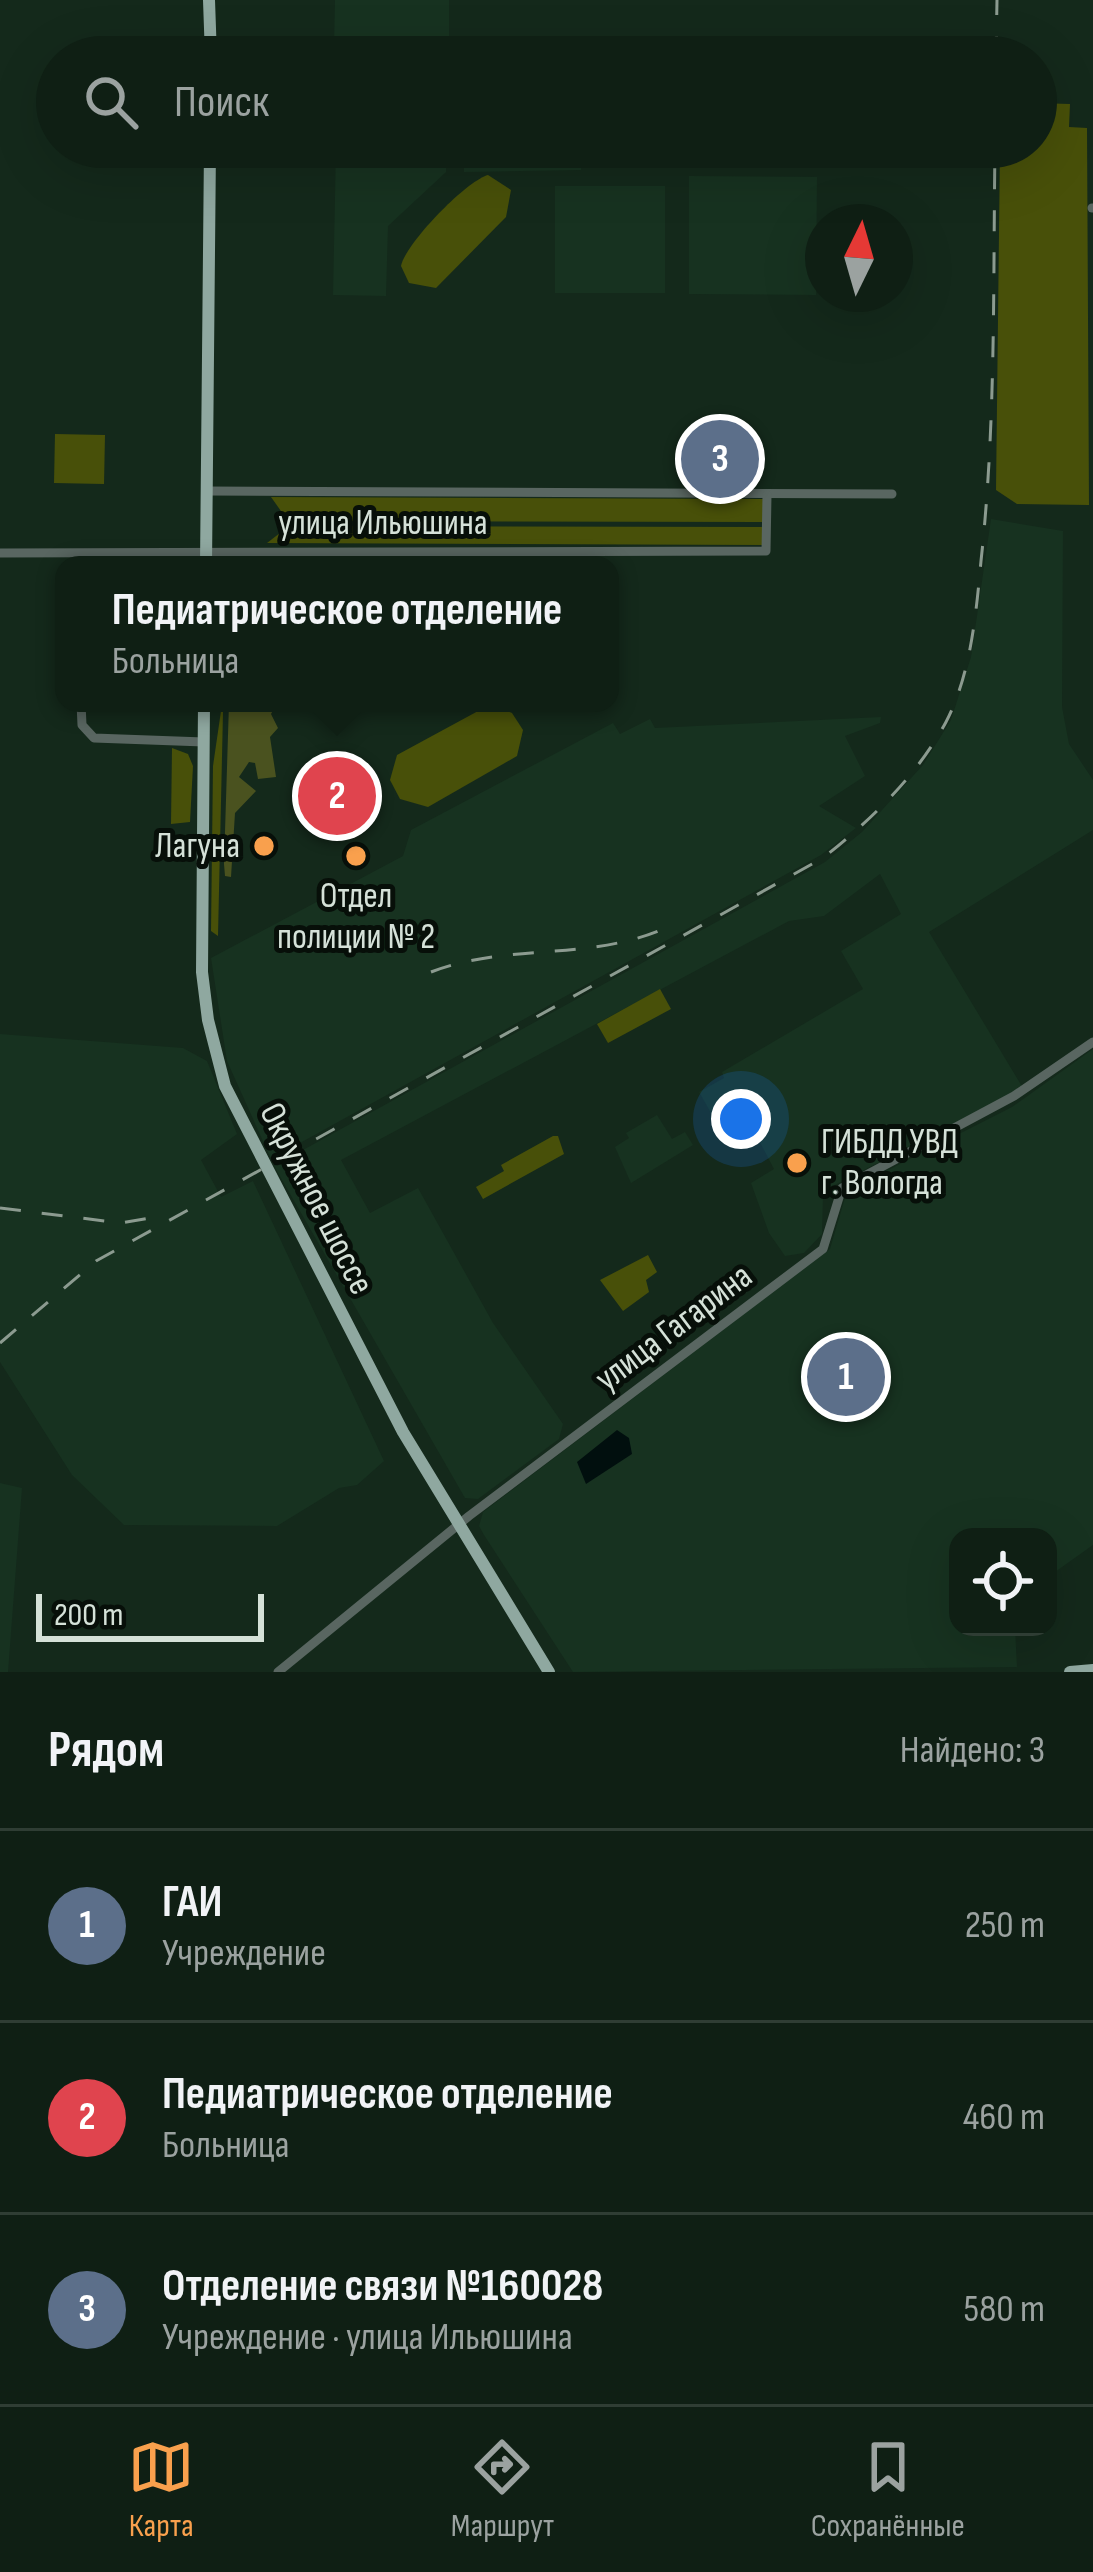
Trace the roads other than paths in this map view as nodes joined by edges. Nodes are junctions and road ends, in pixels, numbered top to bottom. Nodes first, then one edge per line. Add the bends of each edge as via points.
1 (212, 0) edge
2 (211, 36) edge
3 (210, 168) edge
4 (207, 490) junction
5 (892, 494) dead end
6 (767, 495) junction
7 (206, 549) junction
8 (0, 553) edge
9 (206, 556) edge
10 (81, 712) edge
11 (204, 712) edge
12 (204, 742) junction
13 (1093, 1042) edge
14 (457, 1526) junction
15 (1093, 1670) edge
16 (278, 1672) edge
17 (549, 1672) edge
18 (1070, 1672) edge

1 - 2 main road
3 - 4 main road
4 - 6 street, улица Ильюшина
4 - 7 main road
5 - 6 street, улица Ильюшина
6 - 7 street, улица Ильюшина via 766,551
7 - 8 street, улица Ильюшина
7 - 9 main road
10 - 12 street via 94,738
11 - 12 main road, Окружное шоссе
12 - 14 main road, Окружное шоссе via 202,972 218,1063 263,1167
13 - 14 street, улица Гагарина via 1014,1096 842,1188 823,1249
14 - 16 street, улица Гагарина
14 - 17 main road, Окружное шоссе
15 - 18 main road

